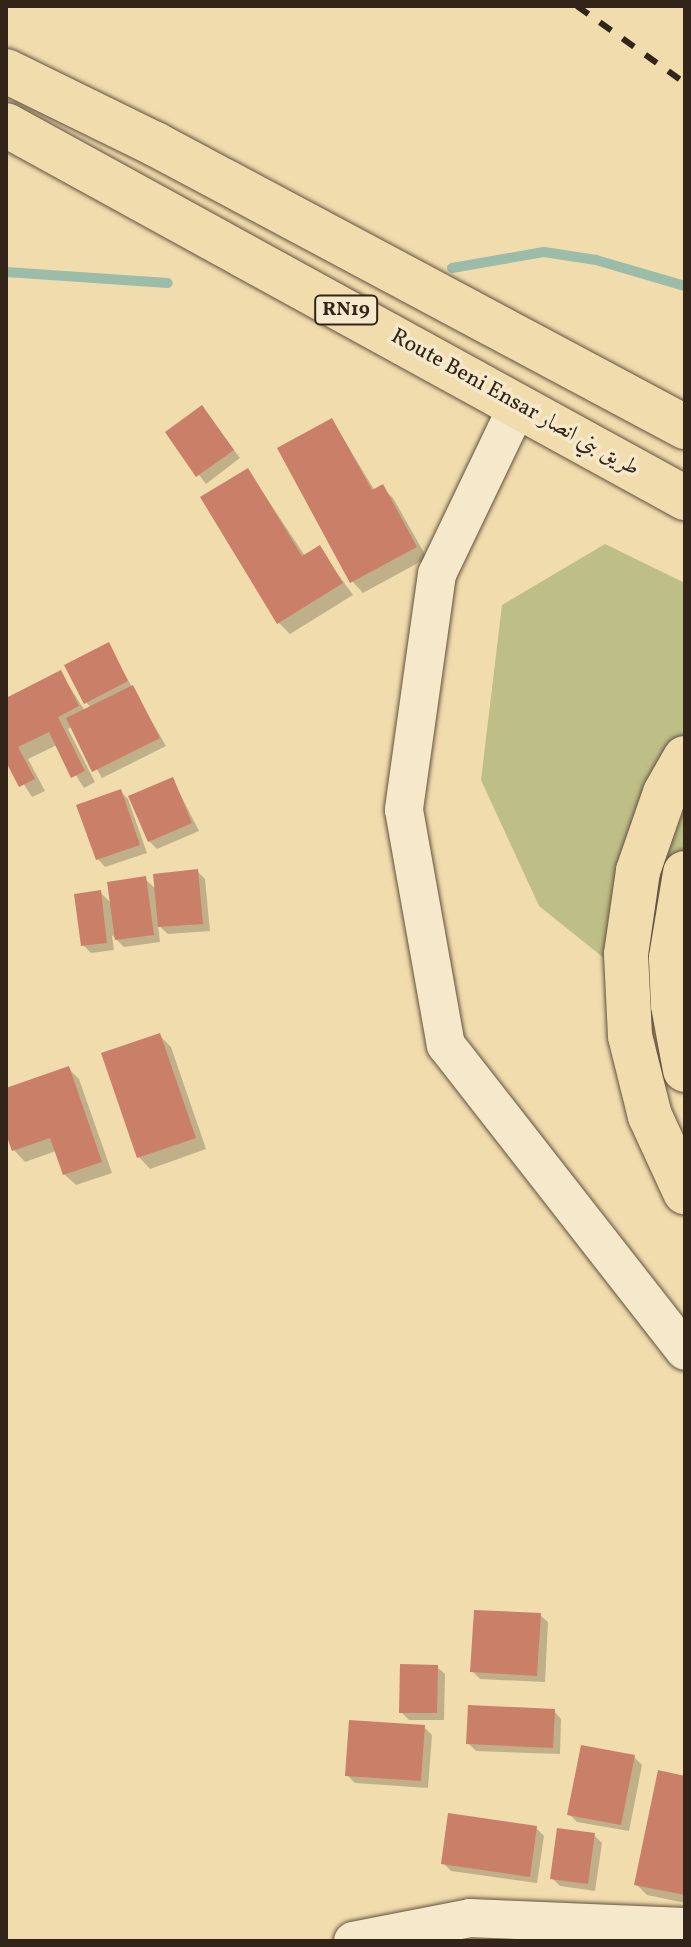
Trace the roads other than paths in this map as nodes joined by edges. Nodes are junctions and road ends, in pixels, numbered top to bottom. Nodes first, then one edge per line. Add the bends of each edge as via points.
1 (15, 86) edge
2 (6, 125) edge
3 (549, 356) junction
4 (518, 405) junction
5 (685, 427) edge
6 (685, 498) edge
7 (685, 758) edge
8 (685, 873) edge
9 (685, 1070) edge
10 (685, 1192) edge
11 (685, 1351) edge
12 (685, 1927) edge
13 (478, 1930) edge
14 (353, 1941) edge

1 - 3 highway, RN19
2 - 4 highway, Route Beni Ensar طريق بني انصار / RN19
3 - 4 highway
3 - 5 highway, RN19
4 - 6 highway, Route Beni Ensar طريق بني انصار / RN19
4 - 11 street via 437,574 404,810 446,1045
7 - 10 highway via 665,793 638,871 626,954 637,1063 650,1116
8 - 9 highway via 671,958
12 - 13 street
13 - 14 street

